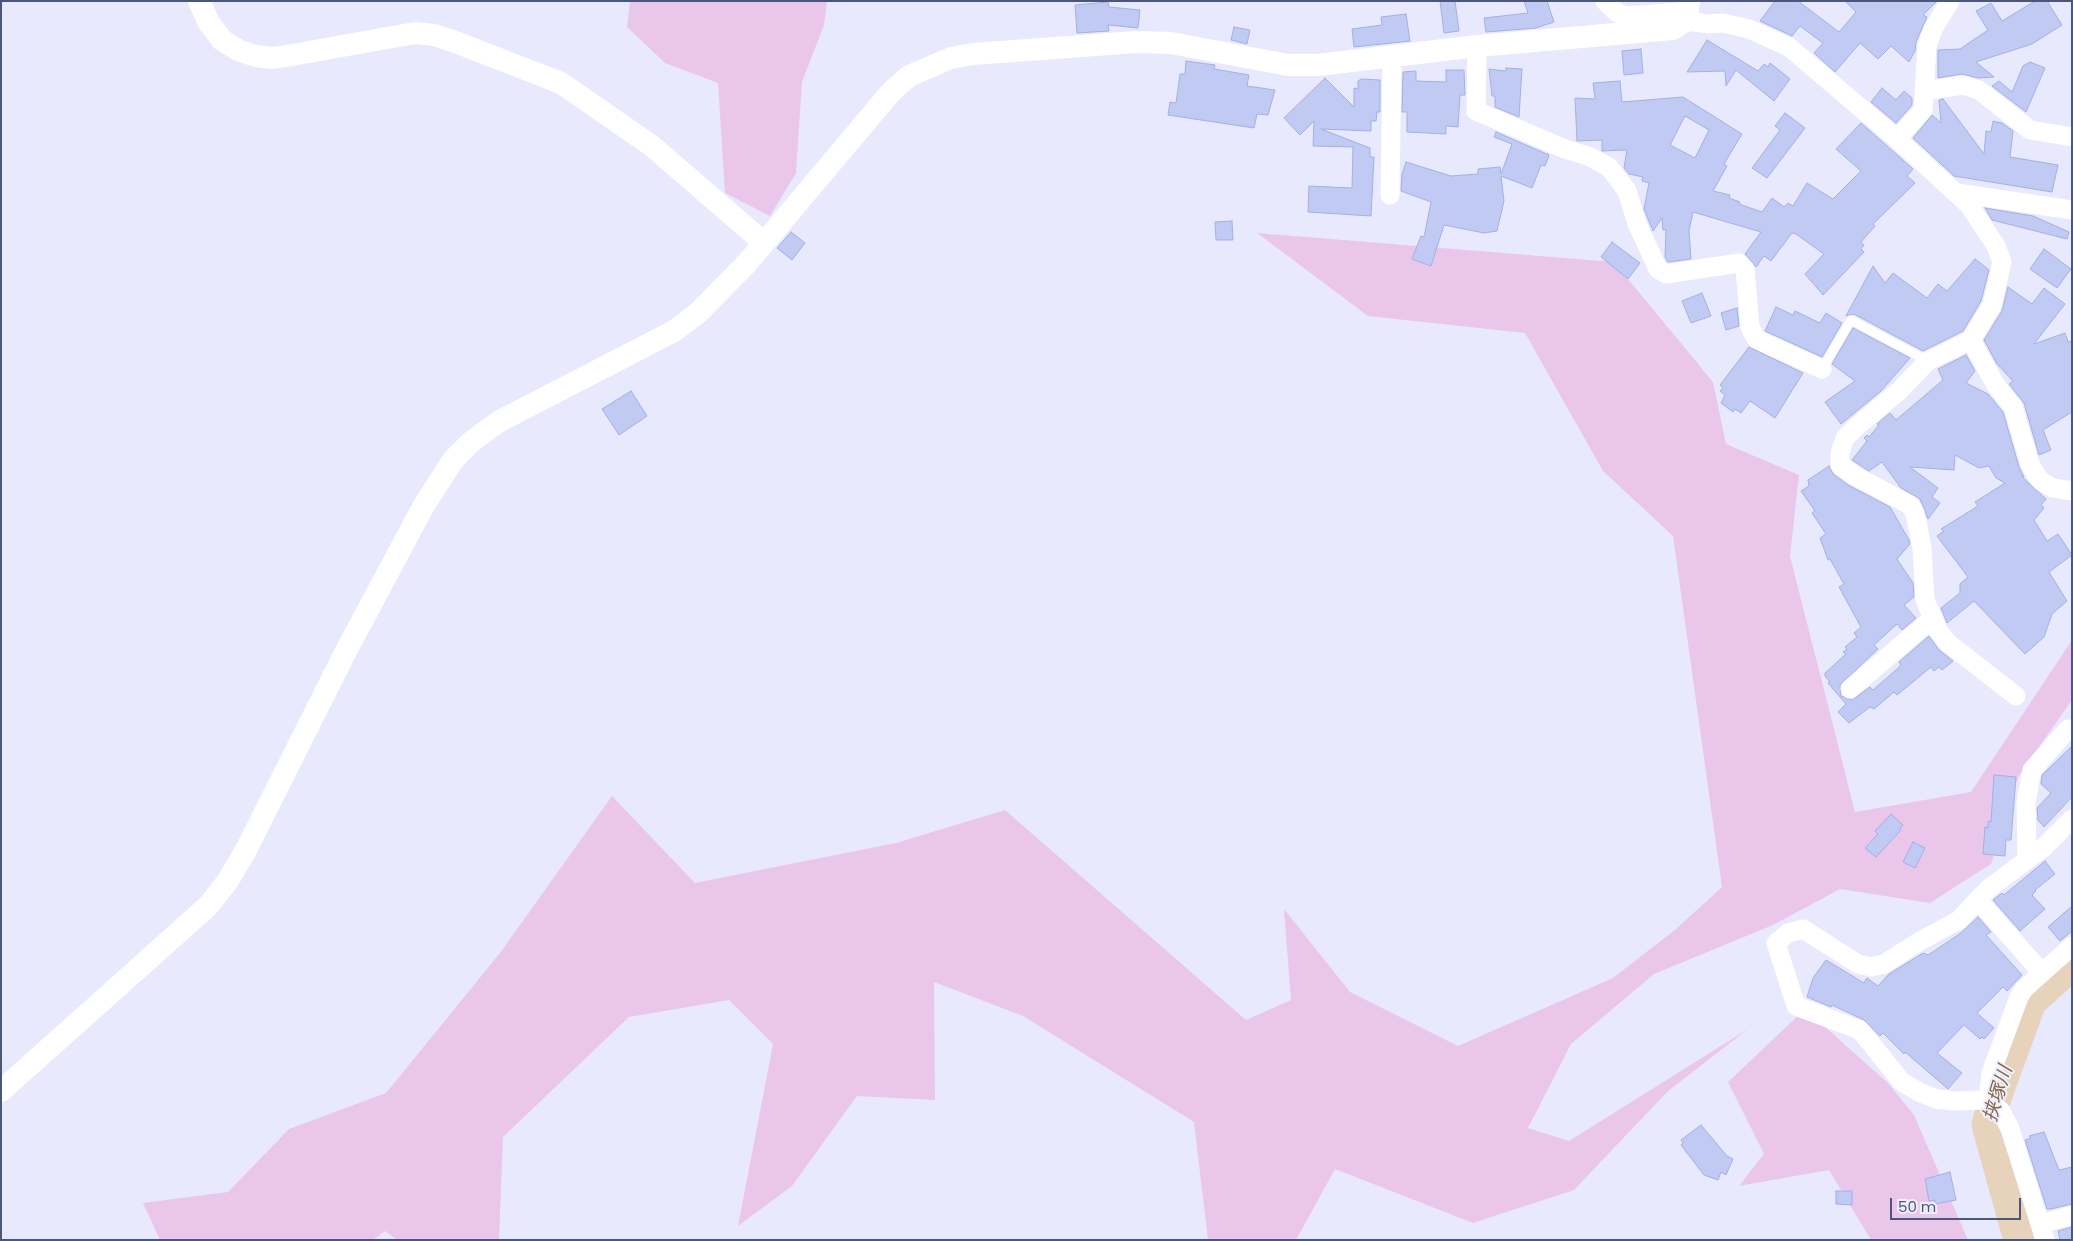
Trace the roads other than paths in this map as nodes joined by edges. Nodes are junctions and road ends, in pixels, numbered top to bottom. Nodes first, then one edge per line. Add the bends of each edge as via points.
1 (199, 1) edge
2 (1605, 1) edge
3 (1945, 4) edge
4 (1688, 11) edge
5 (1477, 46) junction
6 (1392, 56) junction
7 (1924, 91) junction
8 (2072, 137) edge
9 (1897, 139) junction
10 (1956, 193) junction
11 (1390, 195) dead end
12 (2072, 210) edge
13 (763, 242) junction
14 (1971, 340) junction
15 (1928, 362) junction
16 (1822, 369) joint
17 (2072, 492) edge
18 (1933, 618) junction
19 (1850, 689) dead end
20 (2016, 696) dead end
21 (2068, 729) dead end
22 (2072, 819) edge
23 (2027, 860) junction
24 (1978, 900) junction
25 (2072, 946) edge
26 (2042, 973) junction
27 (1, 1092) edge
28 (1993, 1104) junction
29 (2072, 1215) edge
30 (2043, 1232) edge

1 - 13 street via 209,23 222,40 255,56 273,58 415,33 453,41 561,83 652,146
2 - 4 street via 1617,13 1627,16
3 - 7 street via 1927,46
4 - 5 street via 1673,29
4 - 9 street via 1749,29 1789,46
5 - 6 street
5 - 16 street via 1476,111 1609,167 1627,191 1658,269 1666,274 1739,263 1745,269 1750,327 1756,339
6 - 11 street
6 - 13 street via 1318,65 1288,65 1171,43 1136,42 951,58 909,76 892,92
7 - 8 street via 1963,85 1979,90 2030,130
7 - 9 street via 1923,110
9 - 10 street
10 - 12 street
10 - 14 street via 1977,216 2002,262 1992,305
13 - 27 street via 698,313 674,331 498,422 471,442 454,460 423,507 227,882 208,906
14 - 15 street
14 - 17 street via 1995,384 2013,407 2035,472 2041,481
15 - 16 lane via 1851,320
15 - 18 street via 1846,438 1840,453 1840,465 1910,504 1922,547 1925,600
18 - 19 street
18 - 20 street via 1948,643
21 - 23 street via 2032,770 2026,802
22 - 23 street
23 - 24 street
24 - 26 street
24 - 28 street via 1959,920 1884,964 1871,968 1858,964 1803,929 1788,933 1776,943 1796,1006 1860,1030 1902,1082 1921,1093 1937,1099
25 - 26 street
26 - 28 street via 2019,997 1991,1074
28 - 30 street via 2010,1129
29 - 30 street

